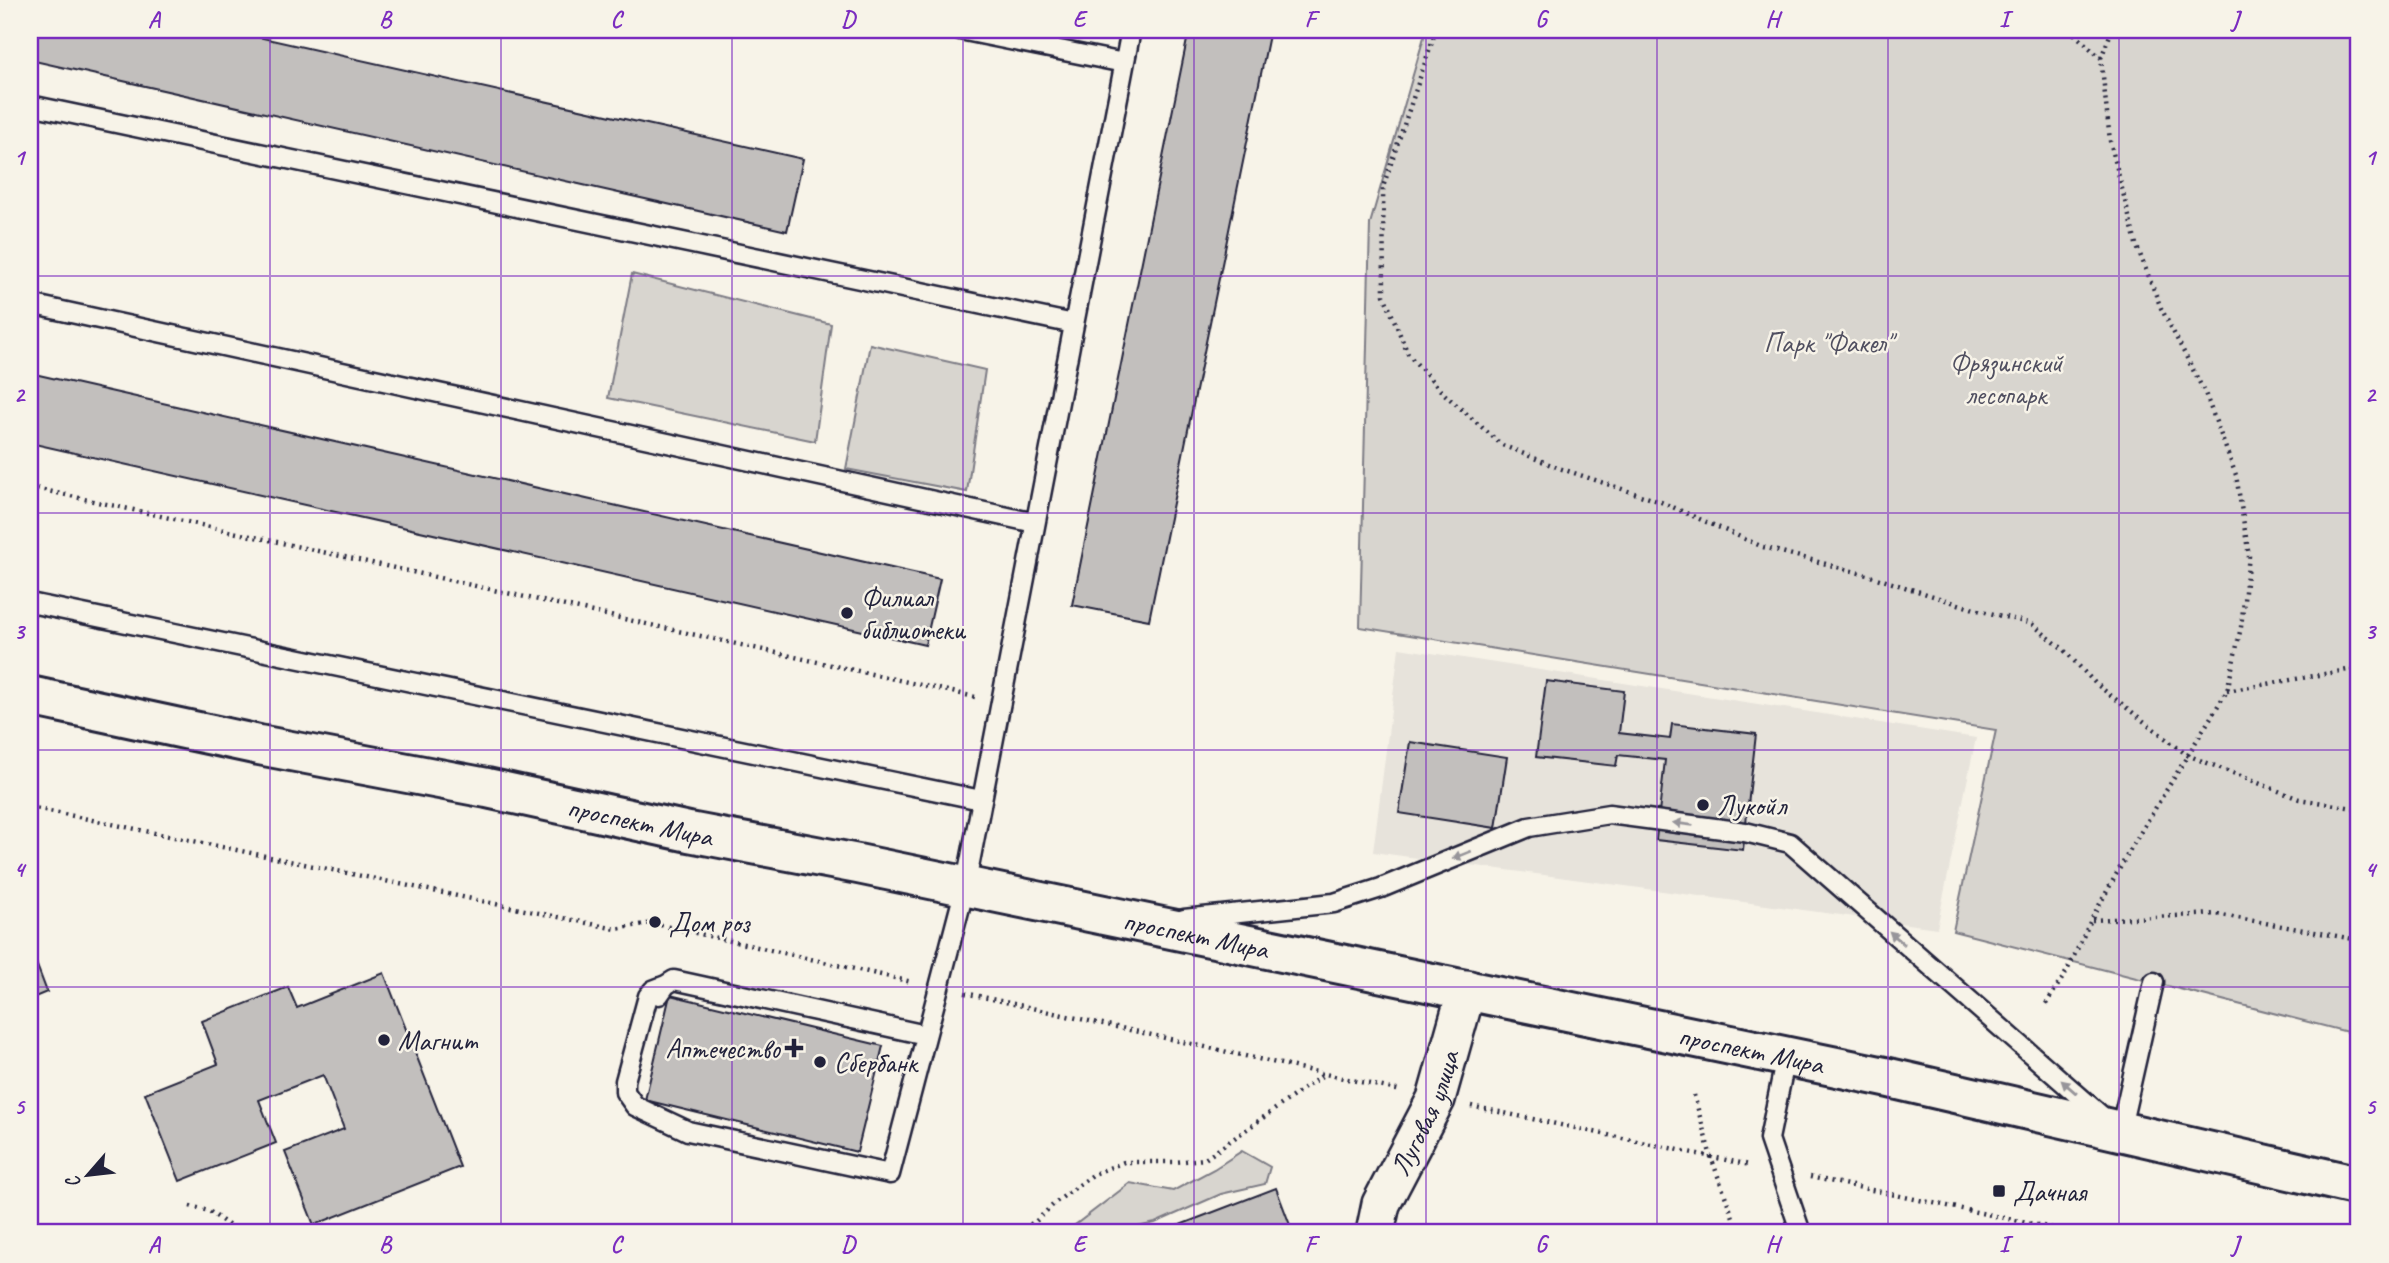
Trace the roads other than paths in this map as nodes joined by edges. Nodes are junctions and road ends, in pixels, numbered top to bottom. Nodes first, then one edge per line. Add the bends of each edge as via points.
1 (960, 30) edge
2 (1131, 30) edge
3 (1124, 63) junction
4 (30, 105) edge
5 (30, 304) edge
6 (1074, 324) junction
7 (1035, 523) junction
8 (30, 603) edge
9 (30, 695) edge
10 (981, 800) junction
11 (965, 888) junction
12 (1142, 923) junction
13 (2154, 982) dead end
14 (1467, 989) junction
15 (926, 1035) junction
16 (1786, 1057) junction
17 (2120, 1132) junction
18 (2359, 1186) edge
19 (1375, 1233) edge
20 (1801, 1233) edge

1 - 3 lane
2 - 3 lane
3 - 6 lane
4 - 6 lane
5 - 7 lane
6 - 7 lane
7 - 10 lane
8 - 10 lane
9 - 11 main road, проспект Мира
10 - 11 lane
11 - 12 main road, проспект Мира
11 - 15 lane
12 - 14 main road, проспект Мира
17 -> 12 lane via 1790,843 1745,832 1609,814 1529,827 1334,903
13 - 17 lane
14 - 16 main road, проспект Мира
14 - 19 street, Луговая улица via 1436,1099 1381,1204
15 - 15 lane via 674,980 659,995 633,1094 645,1111 688,1130 890,1174
16 - 17 main road, проспект Мира
16 - 20 lane via 1769,1139
17 - 18 main road, проспект Мира

